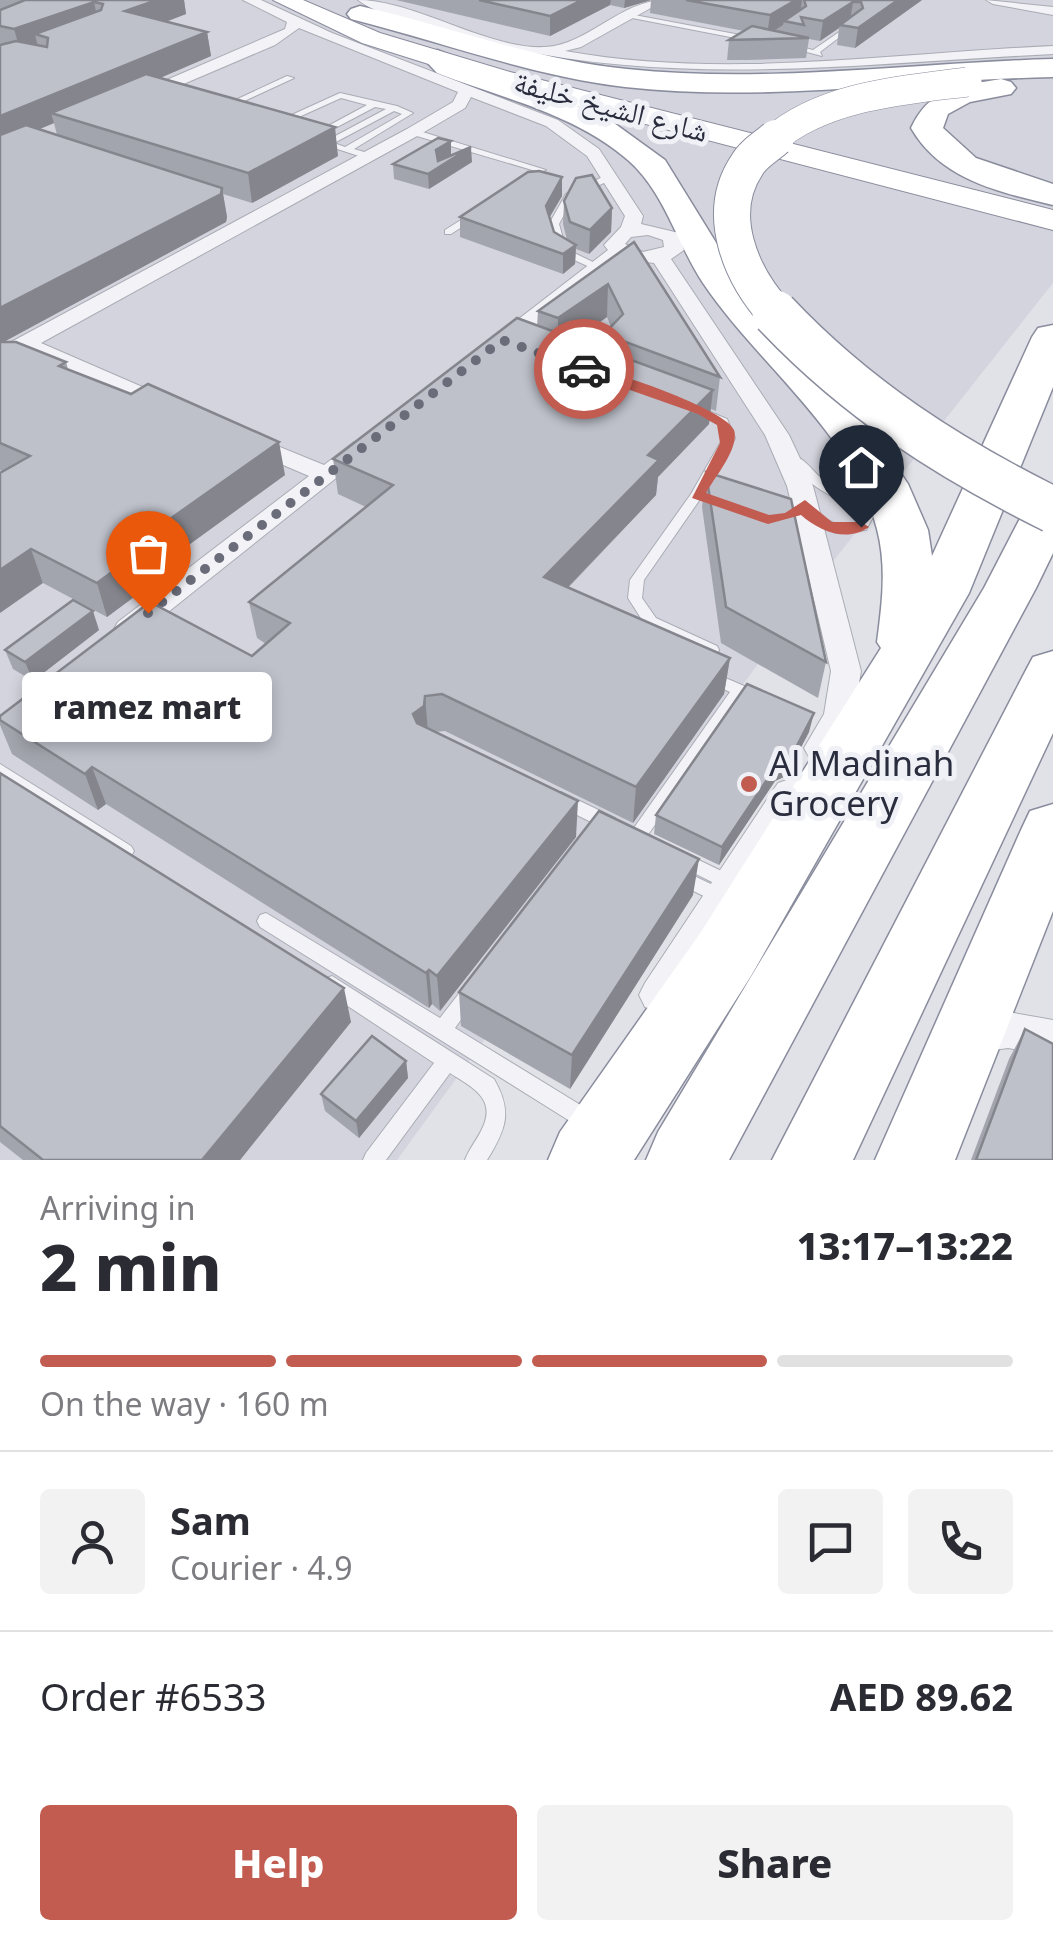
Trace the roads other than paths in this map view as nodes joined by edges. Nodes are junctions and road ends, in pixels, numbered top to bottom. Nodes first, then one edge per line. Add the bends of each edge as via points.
1 (250, 0) edge
2 (330, 0) edge
3 (658, 0) edge
4 (993, 0) edge
5 (1021, 2) edge
6 (289, 11) edge
7 (370, 11) edge
8 (1053, 11) edge
9 (629, 16) junction
10 (854, 24) edge
11 (326, 36) junction
12 (270, 42) junction
13 (768, 42) edge
14 (778, 44) edge
15 (577, 51) junction
16 (1053, 54) edge
17 (439, 57) junction
18 (818, 57) junction
19 (1053, 68) edge
20 (1053, 77) edge
21 (290, 78) dead end
22 (1053, 89) edge
23 (464, 97) junction
24 (376, 103) junction
25 (116, 107) edge
26 (394, 108) junction
27 (232, 117) edge
28 (282, 131) edge
29 (413, 132) junction
30 (443, 141) junction
31 (327, 144) junction
32 (428, 149) edge
33 (346, 150) junction
34 (474, 150) junction
35 (368, 156) junction
36 (462, 158) edge
37 (542, 170) edge
38 (609, 177) junction
39 (950, 186) junction
40 (558, 187) edge
41 (575, 192) junction
42 (1053, 195) edge
43 (494, 203) edge
44 (1053, 203) edge
45 (1053, 220) edge
46 (448, 232) dead end
47 (625, 240) junction
48 (660, 256) junction
49 (594, 266) junction
50 (603, 330) edge
51 (1053, 337) edge
52 (24, 344) junction
53 (0, 358) edge
54 (472, 363) edge
55 (583, 369) edge
56 (686, 405) edge
57 (184, 414) edge
58 (220, 429) edge
59 (385, 430) edge
60 (777, 435) junction
61 (327, 475) junction
62 (697, 495) junction
63 (713, 500) edge
64 (1053, 501) edge
65 (1053, 510) edge
66 (800, 512) junction
67 (109, 643) edge
68 (712, 650) edge
69 (902, 656) junction
70 (685, 666) edge
71 (1053, 672) edge
72 (740, 690) junction
73 (776, 707) edge
74 (0, 770) edge
75 (537, 787) edge
76 (543, 809) edge
77 (1053, 830) edge
78 (641, 850) junction
79 (149, 867) edge
80 (726, 890) junction
81 (489, 970) edge
82 (442, 1030) junction
83 (969, 1036) junction
84 (1053, 1038) edge
85 (448, 1060) junction
86 (575, 1142) edge
87 (374, 1160) edge
88 (475, 1160) edge
89 (686, 1160) edge
90 (812, 1160) edge
91 (915, 1160) edge

1 - 6 street
2 - 7 highway, شارع الشيخ خليفة
3 - 9 street
4 - 5 street
5 - 8 street
6 - 7 highway, شارع الشيخ خليفة
6 - 11 street
6 - 12 street via 291,31
7 - 15 street via 542,50
7 - 17 highway
7 - 17 highway, شارع الشيخ خليفة via 379,50
7 - 39 highway, شارع الشيخ خليفة via 448,48 532,74
9 - 13 lane
9 - 15 street
10 - 18 lane
11 - 12 street
11 - 17 street
12 - 25 street
14 - 18 lane
15 - 18 street via 688,68
16 - 17 highway via 702,75
16 - 18 street
17 - 19 highway via 748,84
17 - 23 street
17 - 39 highway, شارع الشيخ خليفة via 591,103
17 - 69 highway via 447,67 595,124 656,170 747,318 882,476 910,543 913,578
20 - 65 highway, bridge via 854,100 784,128 740,170 728,223 756,288 823,364 908,428
21 - 27 lane via 213,112
22 - 42 highway via 962,95 935,109 927,128 942,150 978,171
23 - 29 street
23 - 38 street via 500,101 568,132
24 - 26 lane
24 - 28 lane via 335,95 268,127
24 - 31 lane via 310,140
26 - 31 lane
26 - 33 lane via 409,114
29 - 30 lane
29 - 35 street
30 - 32 lane
30 - 34 lane
31 - 33 lane
33 - 35 lane
34 - 36 lane
34 - 37 lane
35 - 52 street via 245,213
38 - 41 lane
38 - 47 street via 634,216
39 - 44 highway
39 - 45 highway
40 - 41 lane
41 - 49 lane via 559,207 555,238 567,256
43 - 46 lane
47 - 48 street via 638,257
47 - 48 street via 657,230 672,237 674,250
47 - 49 street
48 - 60 street
49 - 54 street via 510,343
50 - 55 lane via 566,363
51 - 69 highway via 958,561
52 - 53 street
52 - 57 street
56 - 62 lane via 717,418 728,433
58 - 61 street
59 - 61 street
60 - 66 street
60 - 66 lane via 812,480 859,505 867,517 861,527 845,530
61 - 67 street
62 - 63 lane
62 - 68 lane via 637,580 635,598 651,622
64 - 89 highway
66 - 80 street via 845,660 844,695
69 - 86 highway via 726,954
70 - 72 lane
71 - 90 highway
72 - 73 lane
72 - 78 lane
74 - 79 lane
75 - 78 lane
76 - 78 lane
77 - 83 highway
78 - 80 lane
80 - 86 street via 636,1030
81 - 82 lane
82 - 85 lane via 257,926
82 - 86 lane
83 - 84 street via 1008,1030
83 - 91 highway
85 - 87 lane
85 - 88 lane via 487,1086 498,1108 494,1132

